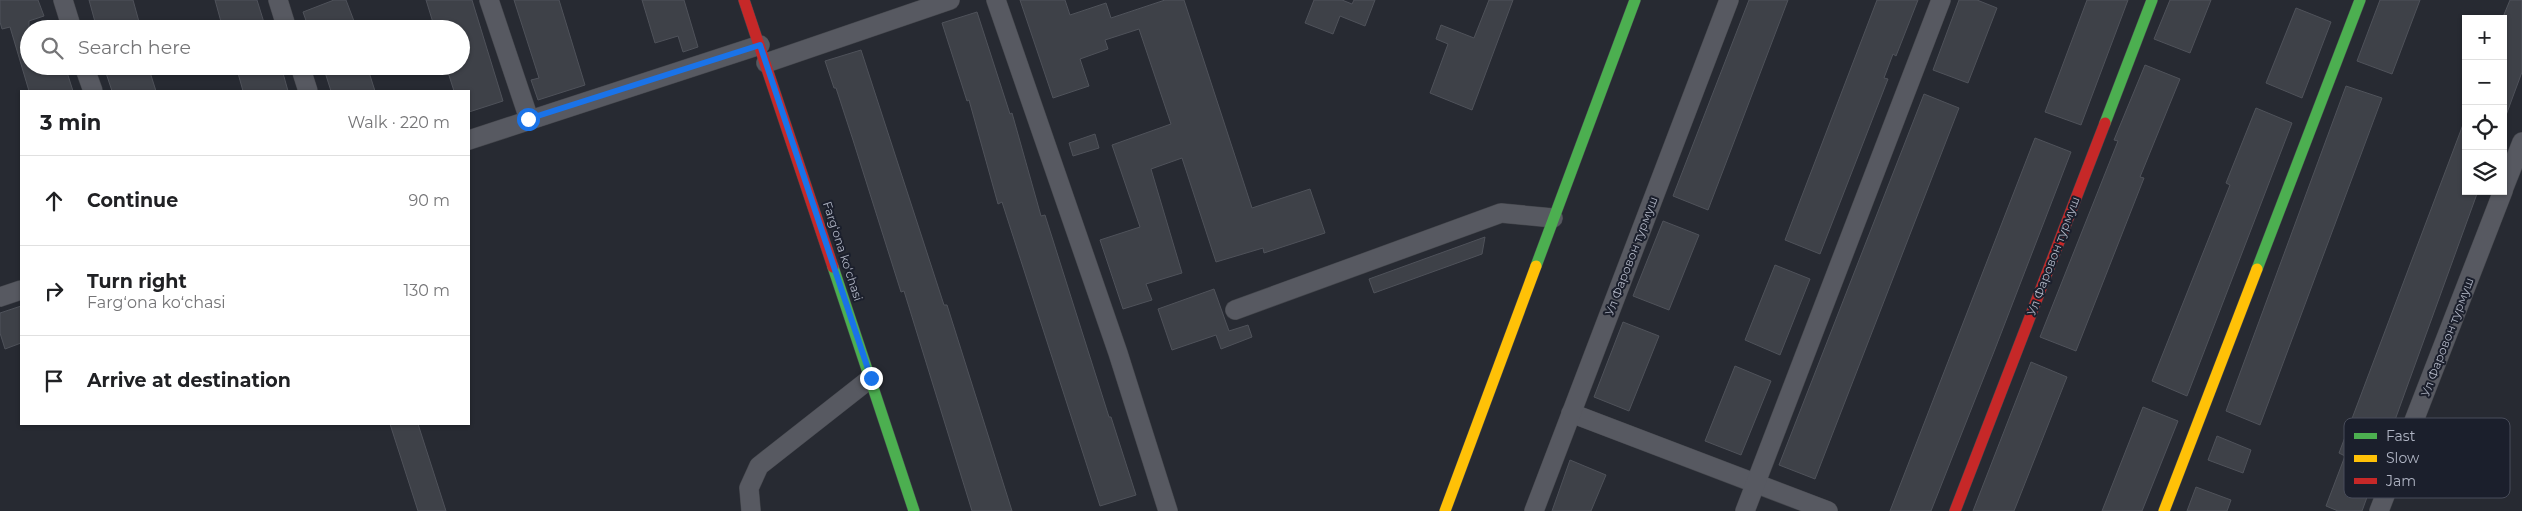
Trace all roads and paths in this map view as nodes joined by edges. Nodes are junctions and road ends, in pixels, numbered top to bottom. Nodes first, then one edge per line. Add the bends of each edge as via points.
1 (63, 0) edge
2 (278, 0) edge
3 (490, 0) edge
4 (744, 0) edge
5 (950, 0) edge
6 (996, 0) edge
7 (1636, 0) edge
8 (1729, 0) edge
9 (1941, 0) edge
10 (2152, 0) edge
11 (2360, 0) edge
12 (69, 20) edge
13 (284, 20) edge
14 (760, 45) junction
15 (766, 63) junction
16 (87, 75) edge
17 (303, 75) edge
18 (93, 90) edge
19 (308, 90) edge
20 (528, 119) junction
21 (470, 140) edge
22 (2522, 142) edge
23 (2507, 181) edge
24 (2501, 195) edge
25 (1553, 218) junction
26 (20, 290) edge
27 (0, 297) edge
28 (1235, 310) dead end
29 (871, 378) junction
30 (1571, 413) junction
31 (2415, 418) edge
32 (1756, 484) junction
33 (2384, 498) edge
34 (751, 511) edge
35 (914, 511) edge
36 (1168, 511) edge
37 (1445, 511) edge
38 (1534, 511) edge
39 (1745, 511) edge
40 (1828, 511) edge
41 (1955, 511) edge
42 (2164, 511) edge
43 (2379, 511) edge

1 - 12 street
2 - 13 street
3 - 20 street
4 - 14 street, Fargʻona koʻchasi
5 - 15 street
6 - 36 street via 1118,353
7 - 25 street
8 - 30 street, Ул Фаровон турмуш
9 - 32 street
10 - 41 street, Ул Фаровон турмуш
11 - 42 street
14 - 15 street, Fargʻona koʻchasi
14 - 20 street
15 - 29 street, Fargʻona koʻchasi
16 - 18 street
17 - 19 street
20 - 21 street
22 - 23 street, Ул Фаровон турмуш
24 - 31 street, Ул Фаровон турмуш
25 - 28 street via 1501,213
25 - 37 street
26 - 27 street
29 - 34 street via 759,466 749,488
29 - 35 street, Fargʻona koʻchasi
30 - 32 street
30 - 38 street, Ул Фаровон турмуш
32 - 39 street
32 - 40 street
33 - 43 street, Ул Фаровон турмуш

